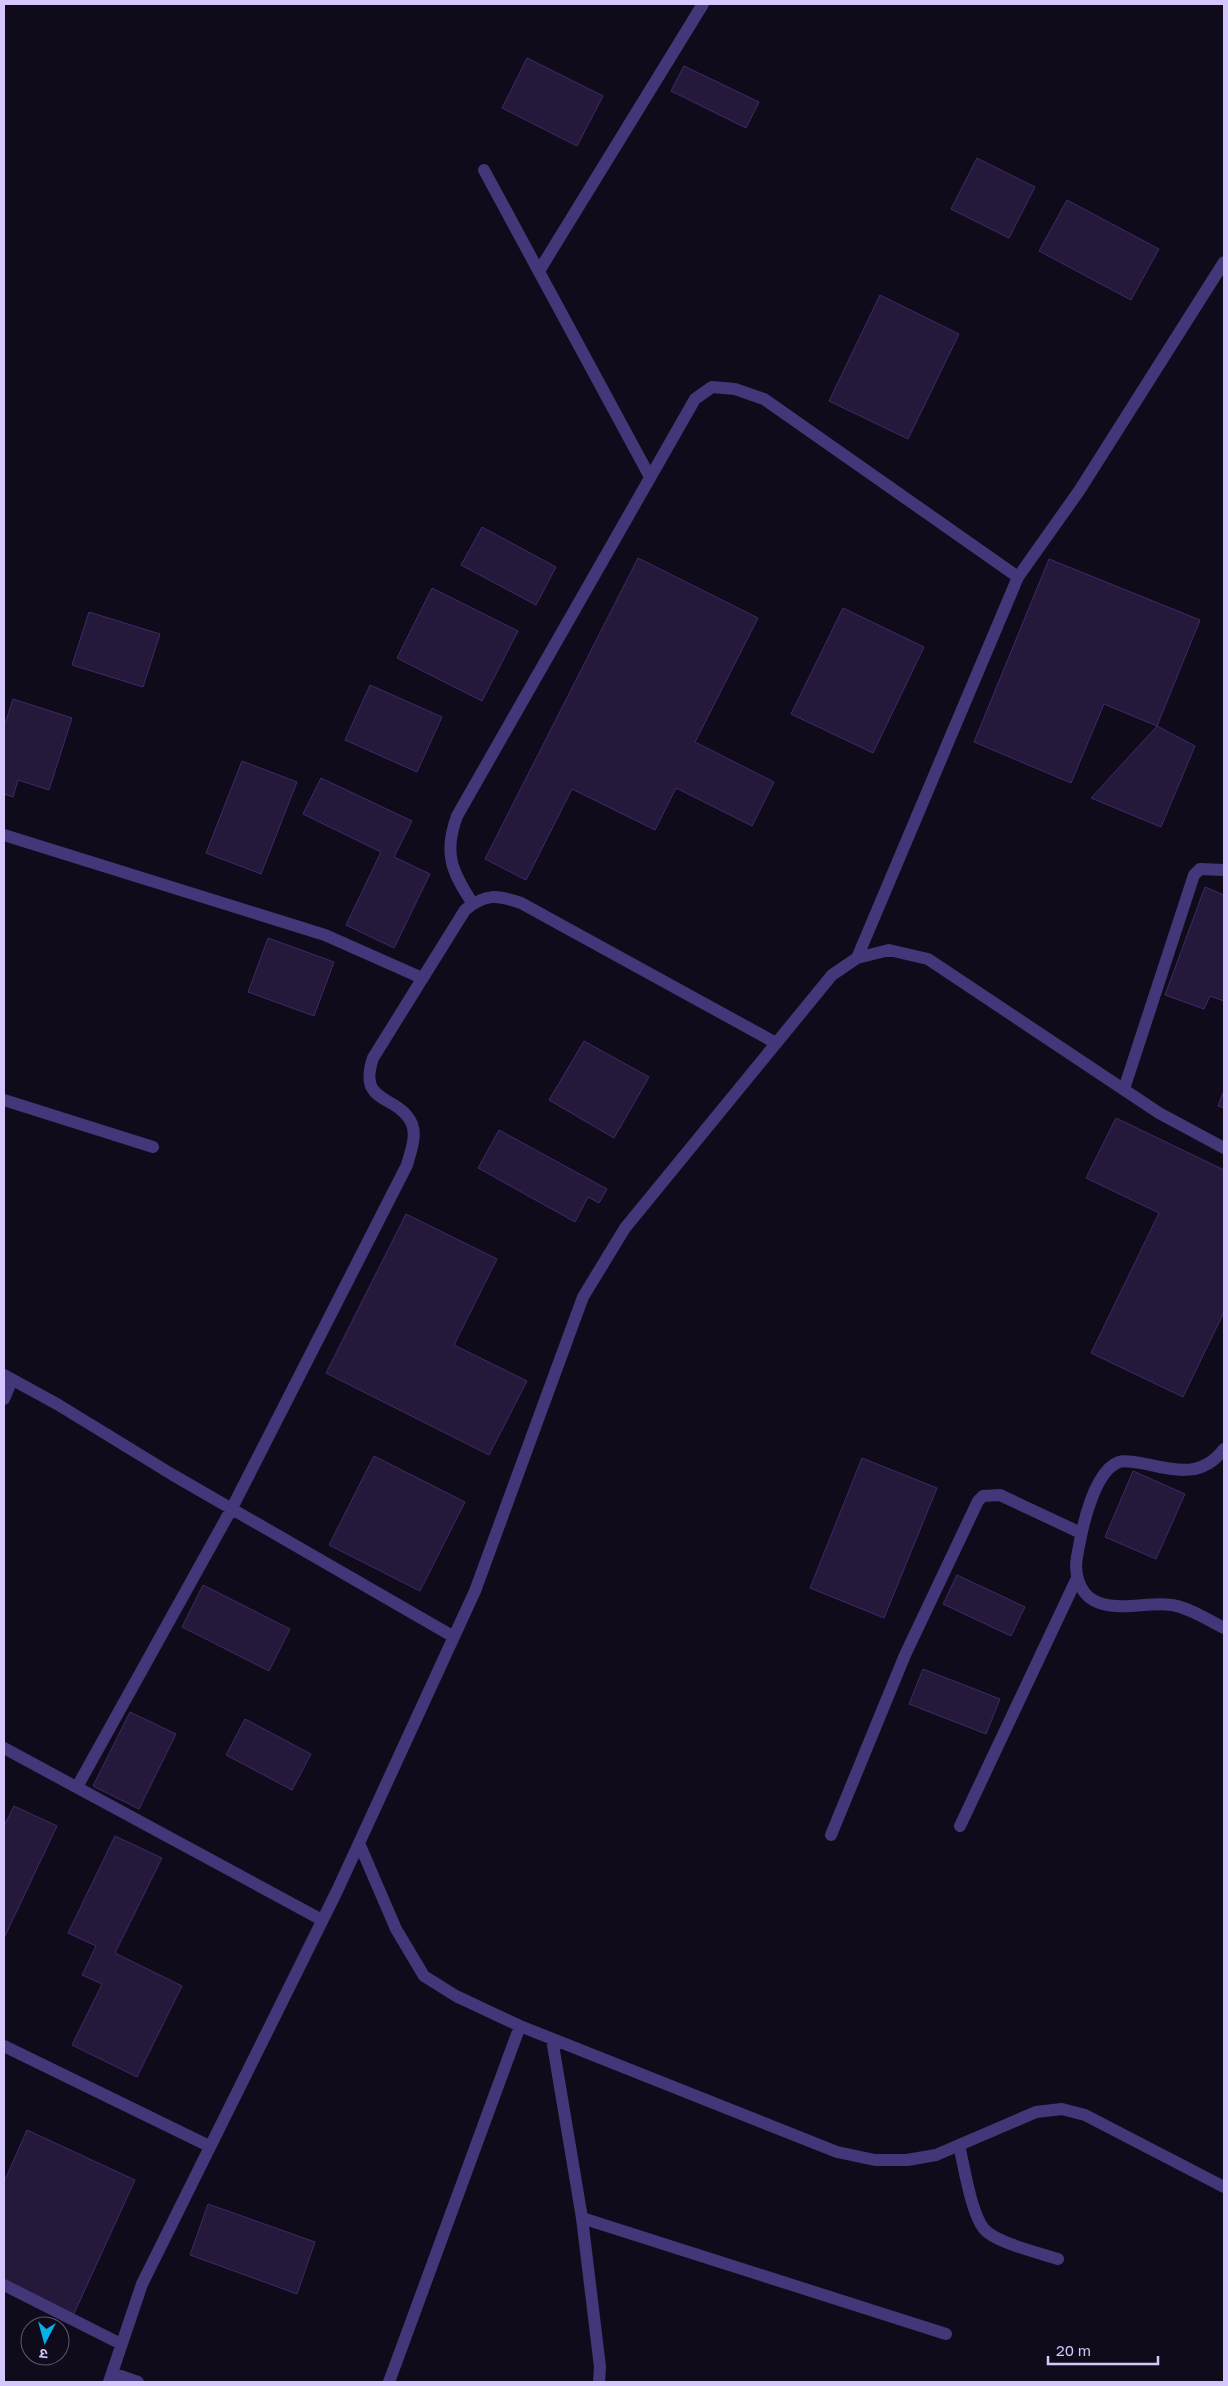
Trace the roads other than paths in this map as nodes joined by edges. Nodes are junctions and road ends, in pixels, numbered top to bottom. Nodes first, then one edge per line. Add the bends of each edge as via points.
1 (703, 4) edge
2 (484, 170) dead end
3 (1224, 262) edge
4 (539, 271) junction
5 (650, 477) junction
6 (1018, 577) junction
7 (4, 835) edge
8 (1224, 870) edge
9 (473, 904) junction
10 (857, 958) junction
11 (422, 978) junction
12 (776, 1043) junction
13 (1124, 1089) junction
14 (4, 1100) edge
15 (153, 1147) dead end
16 (1224, 1148) edge
17 (8, 1377) edge
18 (4, 1399) edge
19 (1224, 1449) edge
20 (232, 1508) junction
21 (1081, 1533) junction
22 (1077, 1578) junction
23 (1224, 1628) edge
24 (454, 1636) junction
25 (4, 1748) edge
26 (77, 1787) junction
27 (960, 1826) dead end
28 (831, 1835) dead end
29 (359, 1843) junction
30 (322, 1920) junction
31 (520, 2026) junction
32 (552, 2039) junction
33 (4, 2046) edge
34 (959, 2145) junction
35 (209, 2146) junction
36 (1224, 2187) edge
37 (582, 2218) junction
38 (1058, 2259) dead end
39 (4, 2284) edge
40 (946, 2334) dead end
41 (121, 2344) junction
42 (110, 2378) edge
43 (138, 2382) edge
44 (389, 2382) edge
45 (599, 2382) edge

1 - 4 street
2 - 4 street
3 - 6 street via 1079,490
4 - 5 street
5 - 6 street via 695,399 712,387 735,388 764,399
5 - 9 street via 457,816 450,844 452,861 456,877
6 - 10 street
7 - 11 street via 325,935
8 - 13 street via 1200,869 1194,875
9 - 11 street via 458,920
9 - 12 street via 480,898 502,897 521,904
10 - 12 street via 832,975
10 - 13 street via 889,950 928,959
11 - 20 street via 373,1058 368,1081 375,1092 406,1115 412,1125 413,1143 407,1165
12 - 24 street via 625,1228 583,1297 475,1591
13 - 16 street via 1159,1113
14 - 15 street
17 - 18 street
17 - 20 street
19 - 21 street via 1213,1463 1198,1468 1175,1470 1137,1462 1119,1462 1110,1468 1095,1491
20 - 24 street
20 - 26 street
21 - 22 street via 1075,1564
21 - 28 street via 1000,1495 983,1496 978,1501 905,1655
22 - 23 street via 1092,1600 1105,1604 1172,1605
22 - 27 street
24 - 29 street
25 - 26 street
26 - 30 street
29 - 30 street
29 - 31 street via 396,1929 424,1976 456,1996
30 - 35 street
31 - 32 street
31 - 44 street
32 - 34 street via 837,2152 875,2160 907,2160 936,2155
32 - 37 street
33 - 35 street
34 - 36 street via 1036,2112 1062,2109 1085,2115
34 - 38 street via 978,2219 985,2230 1002,2240
35 - 41 street via 142,2284
37 - 40 street
37 - 45 street
39 - 41 street
41 - 42 street
42 - 43 street

